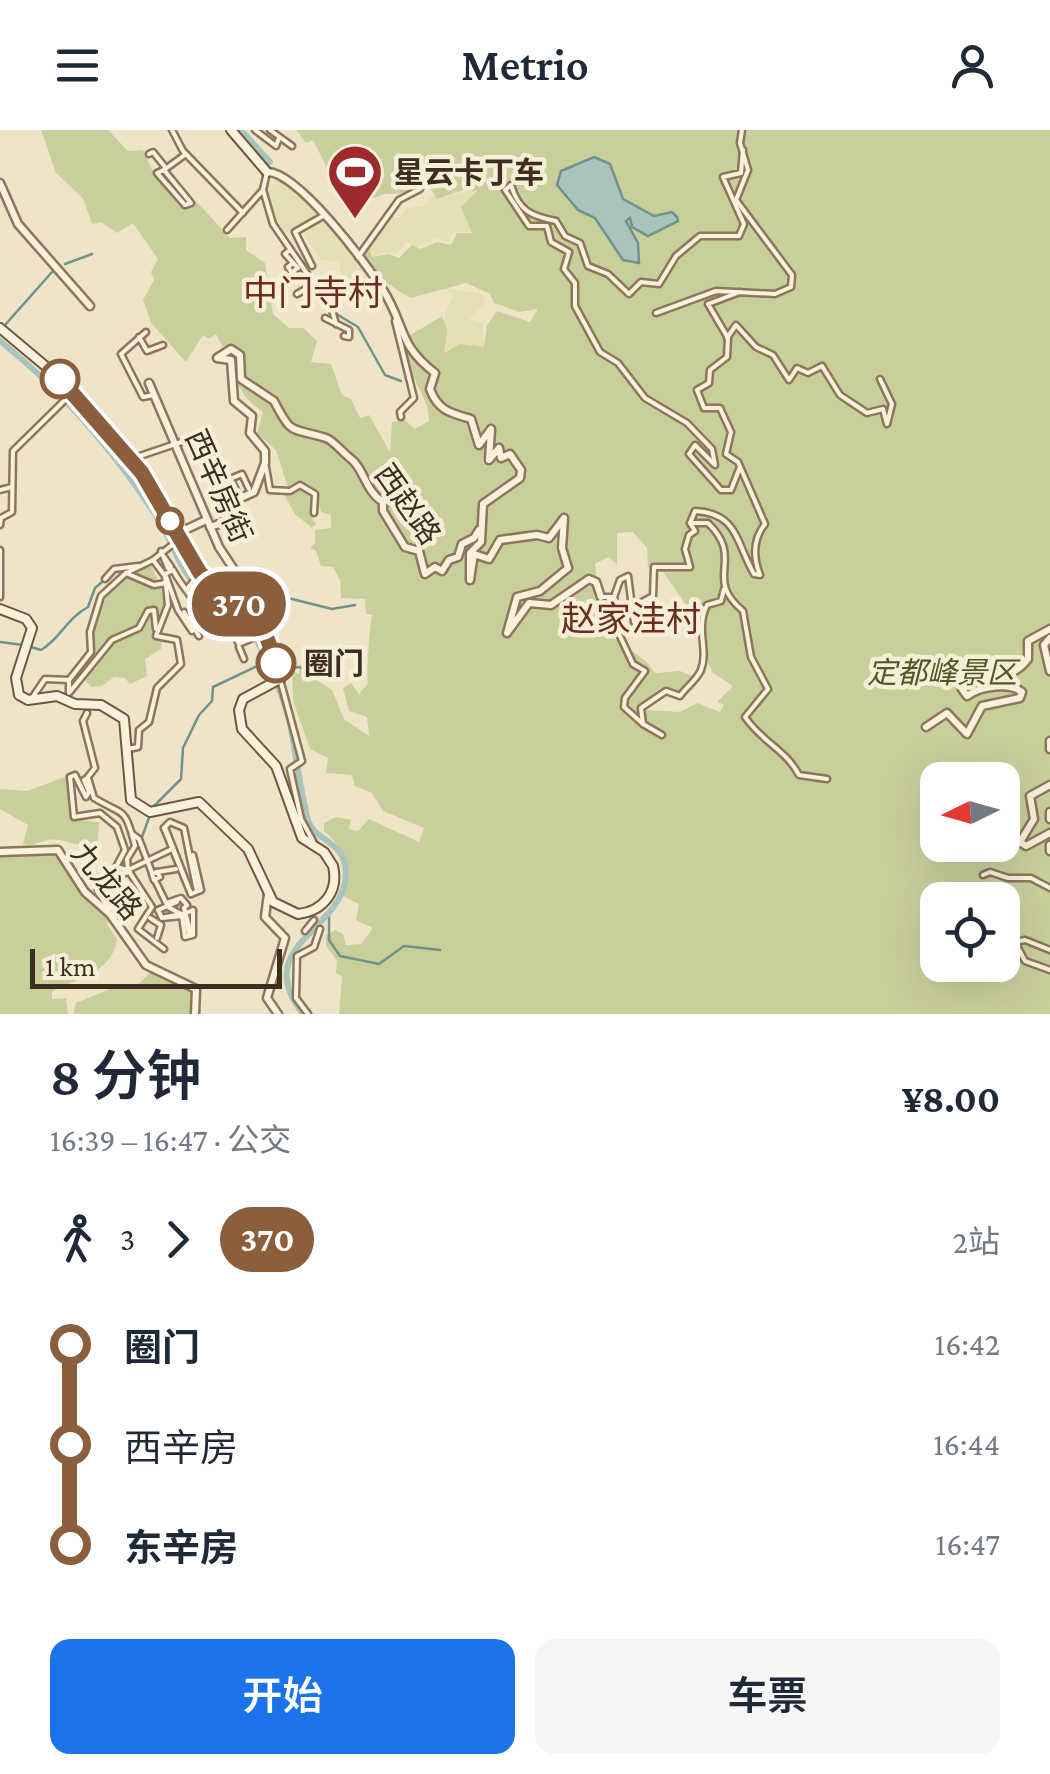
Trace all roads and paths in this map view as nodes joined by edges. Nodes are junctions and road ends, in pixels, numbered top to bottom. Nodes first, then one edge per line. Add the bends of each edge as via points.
1 (172, 130) edge
2 (232, 130) edge
3 (257, 130) edge
4 (270, 130) edge
5 (742, 130) edge
6 (279, 138) junction
7 (292, 146) dead end
8 (743, 150) junction
9 (185, 153) junction
10 (149, 154) dead end
11 (415, 160) dead end
12 (164, 170) junction
13 (268, 172) junction
14 (0, 184) edge
15 (263, 190) junction
16 (244, 213) junction
17 (325, 215) junction
18 (227, 230) dead end
19 (358, 257) junction
20 (312, 266) dead end
21 (311, 286) junction
22 (740, 292) junction
23 (297, 294) dead end
24 (318, 294) junction
25 (310, 300) dead end
26 (90, 306) dead end
27 (656, 312) dead end
28 (394, 317) junction
29 (325, 318) dead end
30 (336, 324) junction
31 (0, 329) edge
32 (146, 332) dead end
33 (344, 336) dead end
34 (139, 337) junction
35 (727, 338) junction
36 (163, 345) dead end
37 (880, 379) dead end
38 (148, 383) dead end
39 (69, 396) junction
40 (154, 396) junction
41 (402, 417) dead end
42 (173, 444) junction
43 (131, 460) junction
44 (265, 463) junction
45 (740, 467) junction
46 (231, 479) junction
47 (222, 482) junction
48 (12, 487) junction
49 (248, 489) dead end
50 (0, 490) edge
51 (238, 494) dead end
52 (225, 498) dead end
53 (314, 513) dead end
54 (208, 523) junction
55 (690, 523) junction
56 (0, 524) edge
57 (480, 529) junction
58 (175, 541) junction
59 (0, 550) edge
60 (153, 560) junction
61 (138, 566) junction
62 (126, 573) junction
63 (195, 578) junction
64 (105, 579) dead end
65 (166, 583) junction
66 (184, 589) junction
67 (724, 589) junction
68 (175, 593) junction
69 (653, 596) junction
70 (0, 597) edge
71 (600, 597) joint
72 (614, 597) junction
73 (196, 604) junction
74 (258, 606) joint
75 (633, 608) junction
76 (0, 609) edge
77 (644, 610) dead end
78 (182, 613) junction
79 (214, 617) junction
80 (256, 621) junction
81 (634, 622) dead end
82 (241, 624) dead end
83 (197, 627) junction
84 (231, 628) junction
85 (156, 629) junction
86 (1050, 629) edge
87 (206, 633) dead end
88 (258, 636) junction
89 (197, 637) dead end
90 (1050, 638) edge
91 (238, 647) junction
92 (244, 658) dead end
93 (1050, 670) edge
94 (69, 680) junction
95 (276, 680) junction
96 (32, 700) junction
97 (86, 713) dead end
98 (643, 724) junction
99 (926, 728) dead end
100 (662, 735) dead end
101 (1050, 741) edge
102 (1050, 749) edge
103 (128, 750) junction
104 (87, 778) junction
105 (827, 779) dead end
106 (1050, 784) edge
107 (164, 828) junction
108 (1050, 832) edge
109 (131, 833) junction
110 (316, 846) junction
111 (170, 850) junction
112 (0, 852) edge
113 (191, 858) junction
114 (149, 860) junction
115 (183, 866) dead end
116 (176, 869) dead end
117 (129, 871) junction
118 (156, 875) junction
119 (983, 875) dead end
120 (1050, 888) edge
121 (196, 891) junction
122 (268, 894) junction
123 (167, 905) junction
124 (120, 913) dead end
125 (184, 914) junction
126 (314, 917) junction
127 (150, 918) dead end
128 (304, 931) dead end
129 (168, 935) dead end
130 (159, 936) junction
131 (152, 938) junction
132 (164, 949) dead end
133 (1050, 950) edge
134 (1050, 970) edge
135 (195, 1014) edge
136 (278, 1014) edge
137 (308, 1014) edge

1 - 9 street
2 - 13 main road
3 - 6 street via 271,145
4 - 6 street
5 - 8 street
6 - 7 street
8 - 22 street via 748,170 736,200 792,282 781,293
8 - 45 street via 741,172 723,177 744,224 739,236 700,236 676,256 659,284 641,282 628,294 588,266 580,243 556,221 518,204 511,185 505,190 529,226 547,226 551,242 569,252 564,267 575,283 574,306 601,354 618,362 645,398 684,420 710,446 715,465 695,445 688,454 723,491 732,488
9 - 10 street via 164,168
9 - 12 street
9 - 16 street
11 - 19 street via 420,189 399,200
12 - 12 street via 189,200 191,203 185,205 169,188 157,172
13 - 15 street
13 - 17 street
14 - 26 street via 18,224
15 - 16 street
15 - 21 street via 273,224
16 - 18 street
17 - 19 street
17 - 20 street via 295,232
19 - 28 street
21 - 23 street
21 - 24 street
22 - 27 street via 704,294
22 - 35 street via 708,304
24 - 25 street
24 - 30 street
28 - 41 street via 414,398
28 - 57 street via 412,355 435,373 435,401 449,415 471,419 479,445 491,429 488,459 499,448 501,458 510,454 521,470 510,487 483,504
29 - 30 street
30 - 33 street via 349,330 350,337
31 - 39 main road
32 - 34 street
34 - 36 street via 147,351
34 - 40 street via 121,354 143,397
35 - 37 street via 736,325 773,354 789,380 797,368 808,373 822,366 840,395 864,412 883,409 887,424 892,404
35 - 45 street via 727,357 697,390 704,408 720,408 731,430 726,454
38 - 40 street, 西辛房街
39 - 43 main road
39 - 48 street via 13,451
40 - 42 street, 西辛房街
42 - 43 street
42 - 47 street via 202,436
42 - 54 street, 西辛房街
43 - 58 main road
44 - 53 street via 270,490 290,492 300,485 317,497
44 - 54 street via 256,490 224,504 226,522
44 - 57 street, 西赵路 via 265,451 250,433 252,416 234,401 232,360 218,358 230,349 240,355 241,379 274,400 289,429 326,438 355,462 405,548 418,551 424,573 442,571
45 - 55 street via 764,520 756,534 760,575 726,518 698,510
46 - 47 street
46 - 49 street via 242,474
46 - 51 street
47 - 52 street via 216,485
48 - 50 street
48 - 56 street via 12,512
54 - 58 street
54 - 74 street, 西辛房街
55 - 67 street via 708,522 722,538
55 - 69 street via 690,568 654,567
57 - 71 street via 481,542 470,552 470,580 474,554 489,559 500,540 550,538 564,518 568,568 540,591 516,597 507,633 529,603 551,605 589,580
58 - 60 street
58 - 63 main road
59 - 70 street
60 - 61 street
60 - 65 street
61 - 62 street
61 - 64 street via 114,568
62 - 65 street
62 - 94 street via 101,596 91,652
63 - 66 street
63 - 80 main road
65 - 85 street via 168,612
66 - 68 street
66 - 68 street via 173,570 165,574
66 - 73 street
67 - 98 street via 702,616 700,672 680,696 666,691 641,708
67 - 105 street via 743,611 750,657 767,686 745,717 799,775
68 - 78 street
69 - 75 street
69 - 77 street
71 - 72 street
72 - 75 street via 628,576
72 - 98 street via 624,646 632,664 645,671 624,707
73 - 78 street
73 - 79 street
73 - 79 street
73 - 83 street
74 - 80 street via 265,617
75 - 81 street
76 - 96 main road via 30,623 32,641 14,688
78 - 83 street
79 - 83 street
79 - 84 street via 216,630
80 - 88 main road
80 - 95 main road via 269,638
82 - 84 street
83 - 87 street
83 - 89 street
84 - 91 street
85 - 94 street via 154,610 148,611 139,628 112,640 69,693
85 - 103 street via 158,638 177,640 181,664 157,688 138,747
86 - 99 street via 1028,641 1028,659 1020,668 1002,678 974,675 962,689 967,696 1014,687 1020,698 982,706 965,734 947,712
88 - 91 street
88 - 95 main road
90 - 93 street via 1044,645
91 - 92 street
94 - 96 street via 45,679
95 - 110 street via 301,762 292,765 302,820
95 - 110 main road via 243,698 239,720 276,766 296,829
96 - 103 main road via 57,696 110,707 124,719
97 - 104 street via 94,764
98 - 100 street
101 - 102 street
103 - 122 main road via 130,800 150,812 189,801 208,808 256,861
104 - 109 street via 94,798 128,819
104 - 117 street via 86,797 75,775 70,777 74,816 100,813 117,827 126,850 116,867
106 - 108 street via 1030,796 1034,819 1020,842 1026,846
107 - 111 street
107 - 113 street via 167,822 184,828
107 - 121 street
109 - 114 street
109 - 117 street
110 - 126 main road via 336,876
111 - 114 street
111 - 121 street
112 - 135 street, 九龙路 via 58,850 146,964 196,989
113 - 115 street
113 - 121 street
113 - 121 street
114 - 117 street
114 - 118 street
116 - 118 street
117 - 124 street via 92,879 106,906
117 - 131 street via 152,907 138,928
118 - 123 street
119 - 120 street via 1031,878
122 - 126 main road via 290,912
122 - 136 street via 264,917 285,938 268,998
123 - 125 street
123 - 125 street via 181,898
123 - 125 street via 181,900
123 - 125 street via 158,911 162,918
125 - 125 street via 189,935 194,910
126 - 128 street
126 - 137 street via 319,938 297,956 296,998
127 - 130 street via 161,924
129 - 130 street
130 - 131 street
131 - 132 street
133 - 134 street via 1015,942 1025,961

